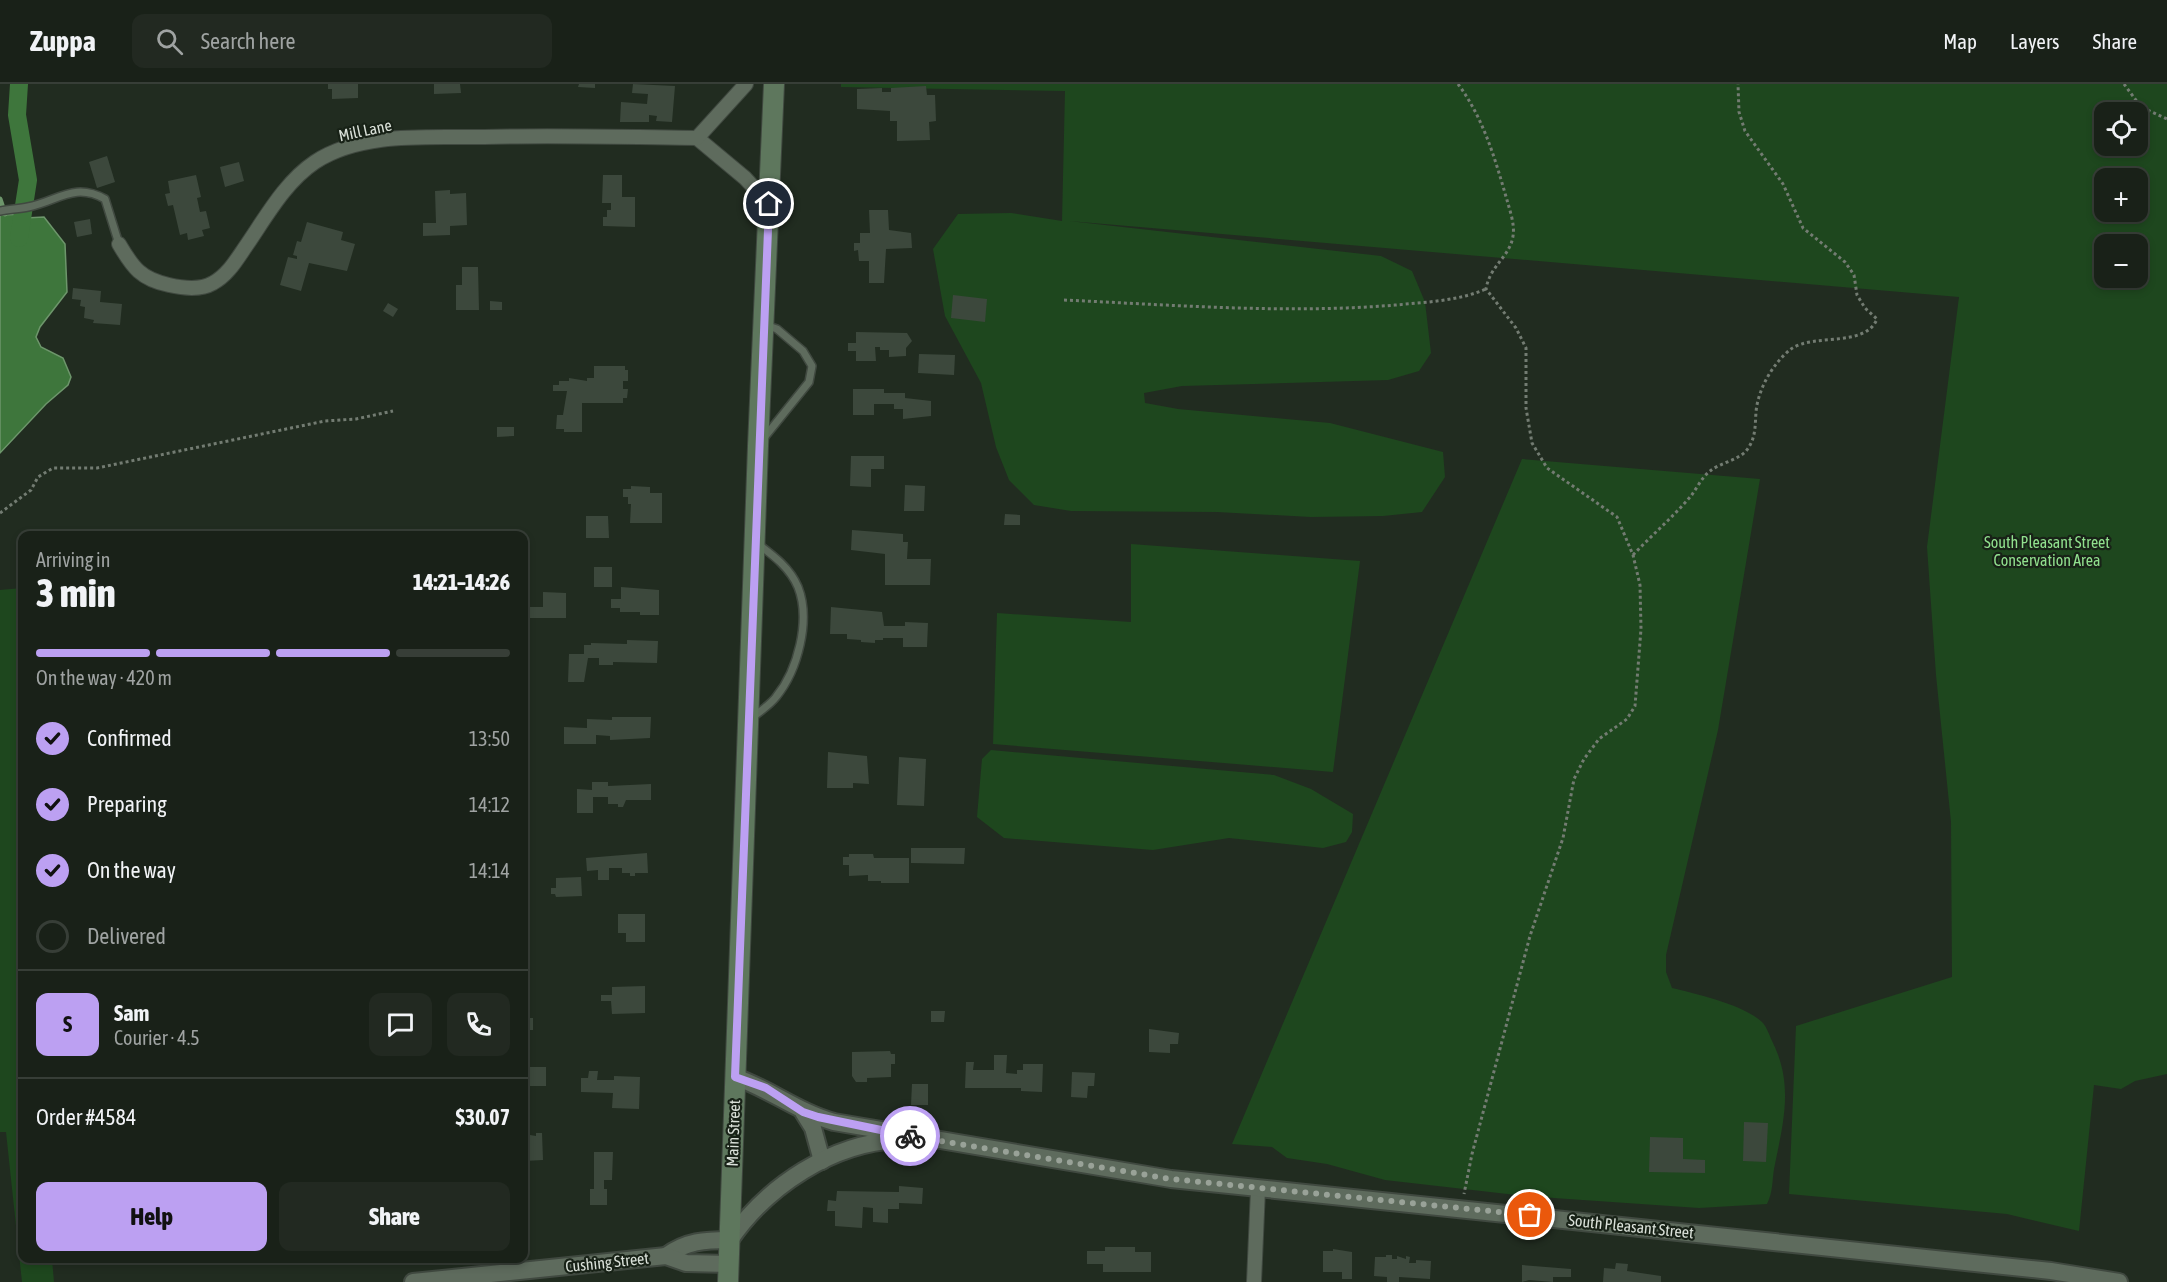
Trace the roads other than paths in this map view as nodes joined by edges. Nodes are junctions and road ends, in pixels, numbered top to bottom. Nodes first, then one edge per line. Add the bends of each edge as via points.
1 (746, 84) edge
2 (774, 84) edge
3 (697, 138) junction
4 (769, 204) junction
5 (0, 211) edge
6 (119, 244) joint
7 (763, 324) junction
8 (758, 446) junction
9 (754, 541) junction
10 (748, 722) junction
11 (735, 1077) junction
12 (803, 1112) junction
13 (929, 1139) junction
14 (822, 1161) junction
15 (1258, 1189) junction
16 (730, 1240) junction
17 (666, 1256) junction
18 (728, 1273) edge
19 (413, 1282) edge
20 (1254, 1282) edge
21 (2119, 1282) edge

1 - 3 street
2 - 4 main road, Main Street
3 - 4 street via 745,177
3 - 6 street, Mill Lane via 426,138 348,148 315,162 287,187 231,267 211,285 185,288 150,281 131,264
4 - 7 main road, Main Street
5 - 6 lane via 30,207 68,193 92,192 105,199
7 - 8 main road, Main Street
7 - 8 lane via 777,329 803,351 812,366 809,382
8 - 9 main road, Main Street
9 - 10 main road, Main Street
9 - 10 lane via 788,569 799,589 802,619 801,642 791,671 776,697
10 - 11 main road, Main Street
11 - 12 street, South Pleasant Street via 766,1088
11 - 16 main road, Main Street
12 - 13 street, South Pleasant Street via 834,1122
12 - 14 street via 813,1128
13 - 14 street, South Pleasant Street via 876,1142
13 - 15 street, South Pleasant Street via 1105,1169
14 - 16 street, South Pleasant Street via 767,1196
15 - 20 street
15 - 21 street, South Pleasant Street via 2051,1271
16 - 17 street via 703,1240
16 - 18 main road, Main Street
17 - 18 street, Cushing Street
17 - 19 street, Cushing Street

